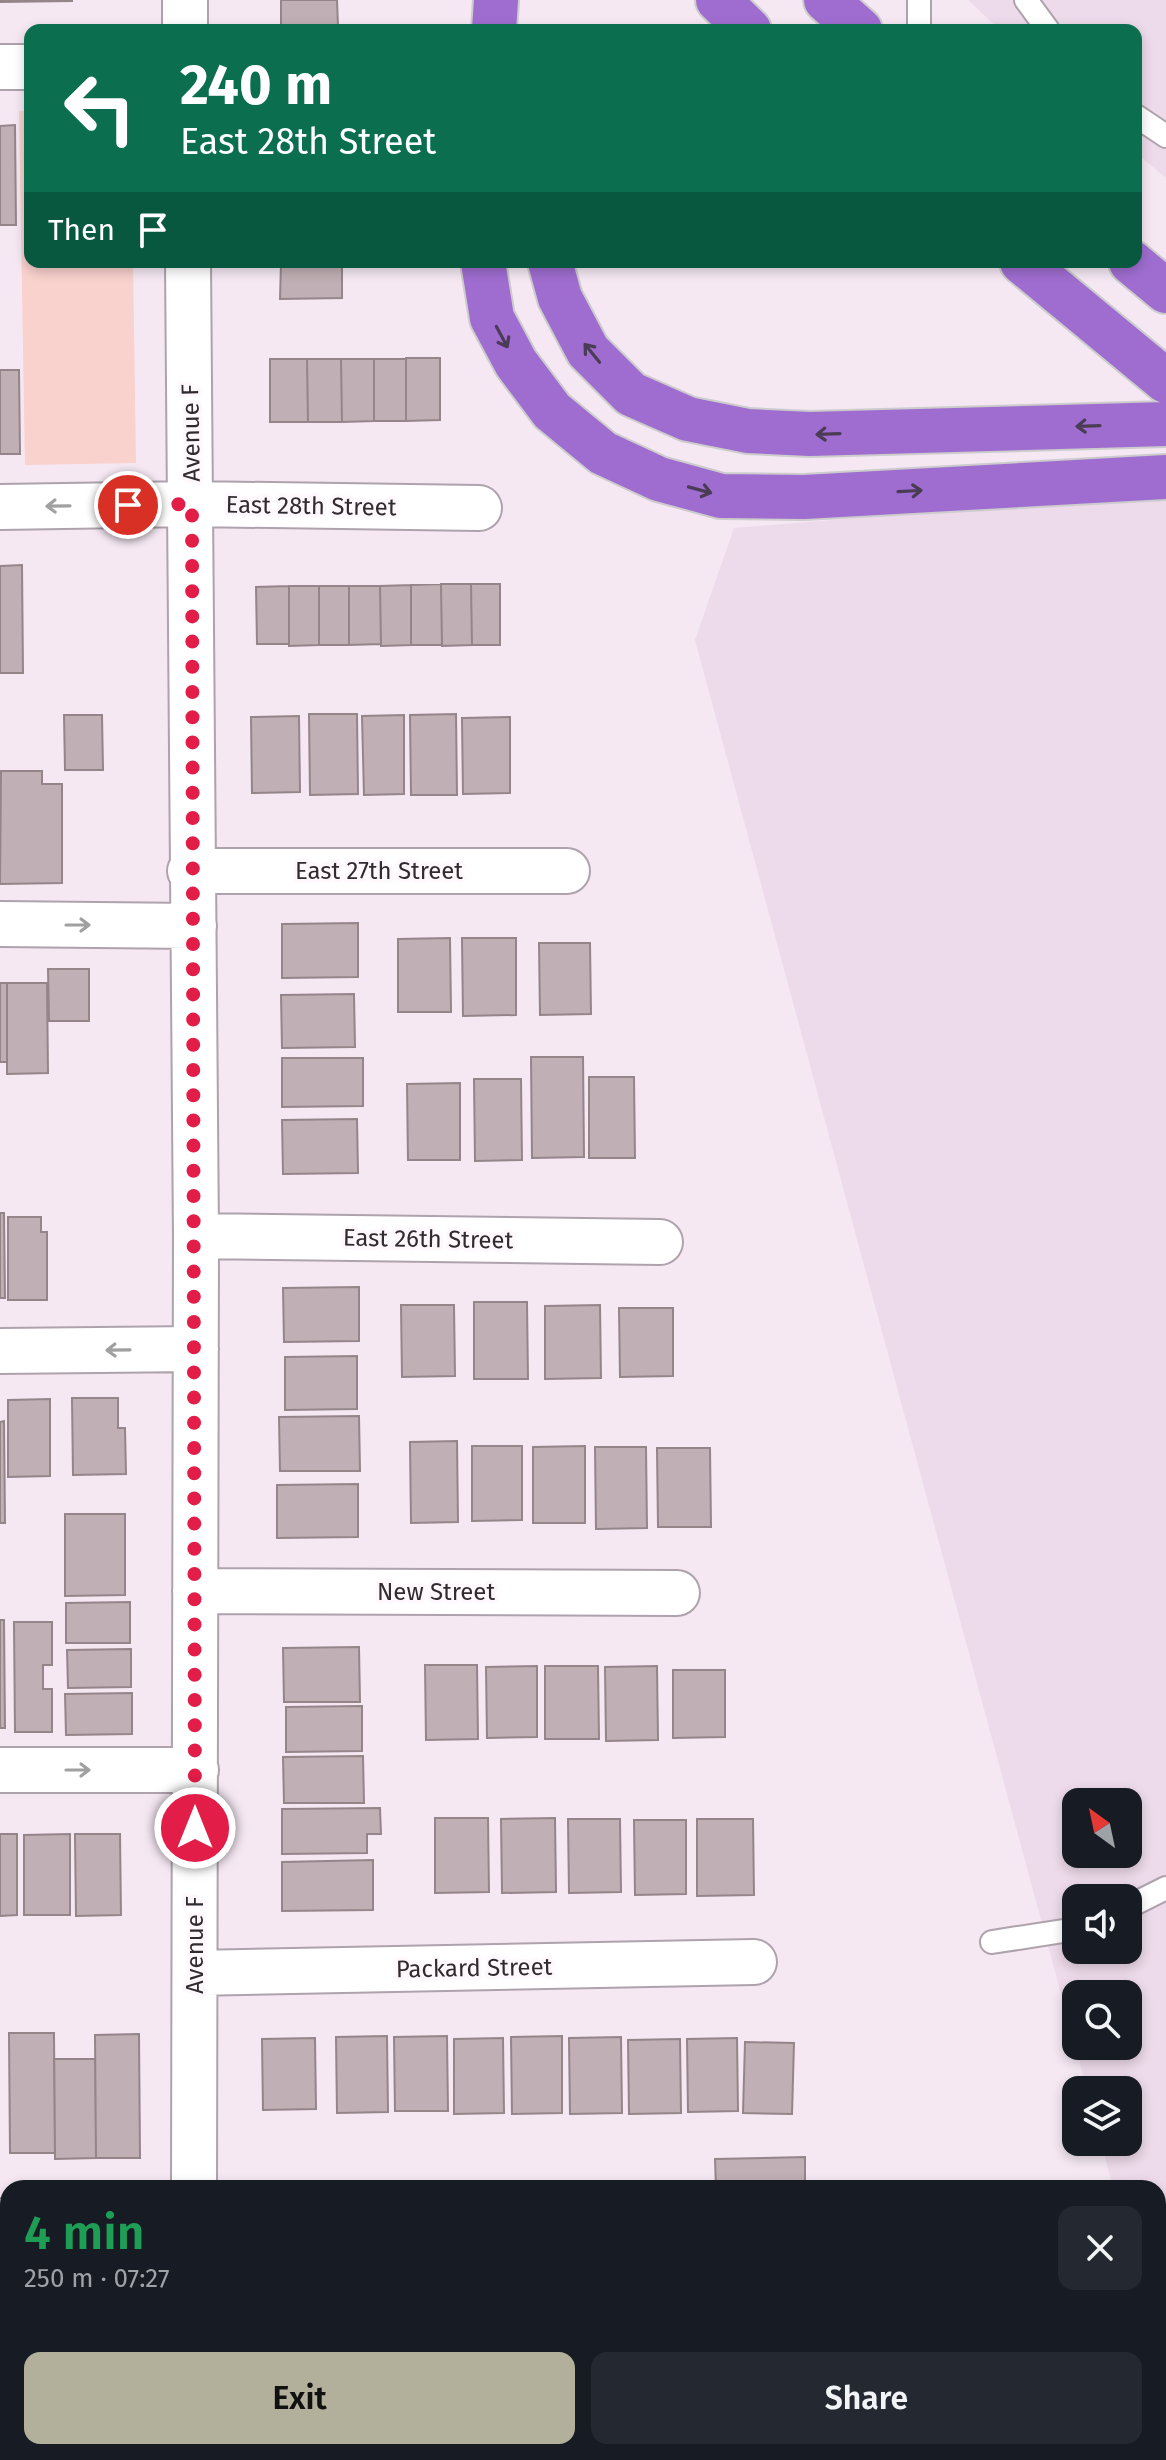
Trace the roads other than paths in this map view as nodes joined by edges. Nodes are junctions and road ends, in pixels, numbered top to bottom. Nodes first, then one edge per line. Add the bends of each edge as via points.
1 (185, 0) edge
2 (496, 0) edge
3 (718, 0) edge
4 (826, 0) edge
5 (919, 0) edge
6 (1026, 0) edge
7 (185, 24) edge
8 (494, 24) edge
9 (743, 24) edge
10 (853, 24) edge
11 (919, 24) edge
12 (1044, 24) edge
13 (0, 67) edge
14 (24, 67) edge
15 (1142, 120) edge
16 (1166, 136) edge
17 (1142, 258) edge
18 (188, 268) edge
19 (484, 268) edge
20 (552, 268) edge
21 (996, 268) edge
22 (1029, 268) edge
23 (1138, 268) edge
24 (1166, 270) edge
25 (1166, 291) edge
26 (1126, 349) junction
27 (1166, 381) edge
28 (1166, 424) edge
29 (1166, 477) edge
30 (192, 504) junction
31 (0, 507) edge
32 (479, 508) dead end
33 (190, 871) junction
34 (567, 871) dead end
35 (0, 924) edge
36 (194, 926) junction
37 (196, 1236) junction
38 (660, 1242) dead end
39 (196, 1349) junction
40 (0, 1351) edge
41 (195, 1591) junction
42 (677, 1593) dead end
43 (0, 1770) edge
44 (196, 1770) junction
45 (1166, 1888) edge
46 (1142, 1900) edge
47 (1062, 1931) edge
48 (992, 1942) dead end
49 (754, 1962) dead end
50 (195, 1973) junction
51 (194, 2180) edge

1 - 7 street
2 - 8 highway
3 - 9 highway
4 - 10 highway
5 - 11 lane
6 - 12 lane
13 - 14 street
15 - 16 lane
17 - 24 highway
18 - 30 street, Avenue F
19 -> 29 highway via 492,318 516,363 552,411 603,453 659,479 721,496 804,497
28 -> 20 highway via 810,434 748,431 688,419 631,394 588,351 560,298
21 - 26 highway
22 - 26 highway
23 - 25 highway
26 - 27 highway
30 -> 31 street, East 28th Street
30 - 32 street, East 28th Street
30 - 33 street, Avenue F
33 - 34 street, East 27th Street
33 - 36 street, Avenue F
35 -> 36 street
36 - 37 street, Avenue F
37 - 38 street, East 26th Street
37 - 39 street, Avenue F
39 -> 40 street
39 - 41 street, Avenue F
41 - 42 street, New Street
41 - 44 street, Avenue F
43 -> 44 street
44 - 50 street, Avenue F
45 - 46 lane
47 - 48 lane
49 - 50 street, Packard Street
50 - 51 street, Avenue F

